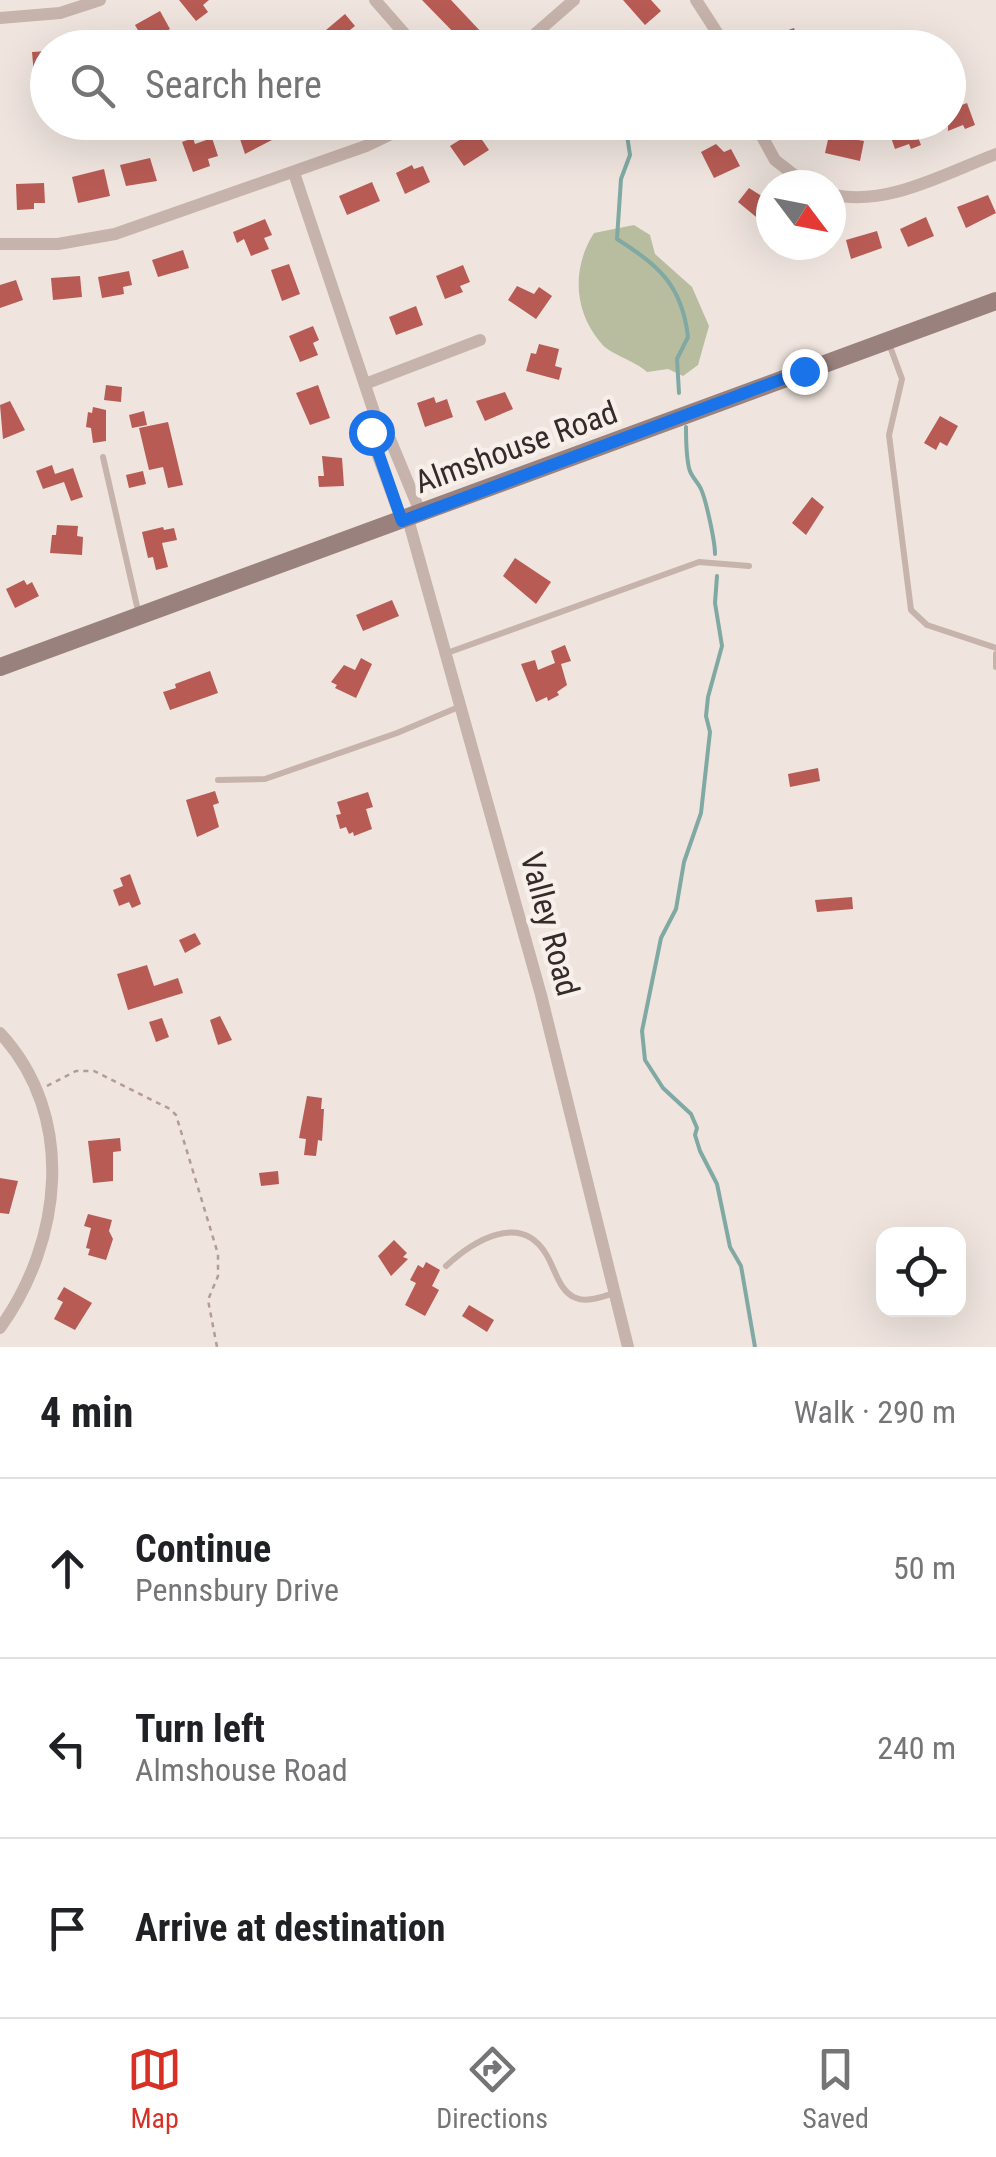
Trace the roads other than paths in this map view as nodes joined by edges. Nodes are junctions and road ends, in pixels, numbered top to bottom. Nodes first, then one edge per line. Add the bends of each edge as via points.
1 (100, 0) edge
2 (375, 0) edge
3 (574, 0) edge
4 (696, 0) edge
5 (0, 18) edge
6 (401, 30) edge
7 (540, 30) edge
8 (715, 30) edge
9 (378, 140) edge
10 (764, 140) edge
11 (996, 154) edge
12 (788, 170) edge
13 (294, 173) junction
14 (846, 196) edge
15 (0, 244) edge
16 (996, 300) edge
17 (480, 340) dead end
18 (888, 340) junction
19 (366, 384) junction
20 (102, 457) dead end
21 (410, 518) junction
22 (749, 566) dead end
23 (140, 616) junction
24 (996, 651) edge
25 (447, 653) junction
26 (0, 667) edge
27 (996, 667) edge
28 (462, 706) junction
29 (218, 780) dead end
30 (0, 1033) edge
31 (446, 1266) dead end
32 (616, 1293) junction
33 (0, 1328) edge
34 (628, 1347) edge

1 - 5 street via 60,13
2 - 6 street
3 - 7 street
4 - 8 street
9 - 13 street
10 - 12 street
11 - 14 street via 884,195
13 - 15 street via 115,234 58,244
13 - 19 street, Valley Road
16 - 18 main road, Almshouse Road
17 - 19 street
18 - 21 main road, Almshouse Road
18 - 24 lane via 902,379 889,435 912,610 927,625
19 - 21 street, Valley Road via 376,418 374,445
20 - 23 lane
21 - 23 main road, Almshouse Road
21 - 25 street, Valley Road
22 - 25 lane via 698,562
23 - 26 main road, Almshouse Road
24 - 27 lane
25 - 28 street, Valley Road
28 - 29 lane via 265,778
28 - 32 street, Valley Road
30 - 33 street via 36,1091 54,1174 34,1265
31 - 32 lane via 472,1242 518,1233 545,1251 564,1290 576,1298
32 - 34 street, Valley Road

